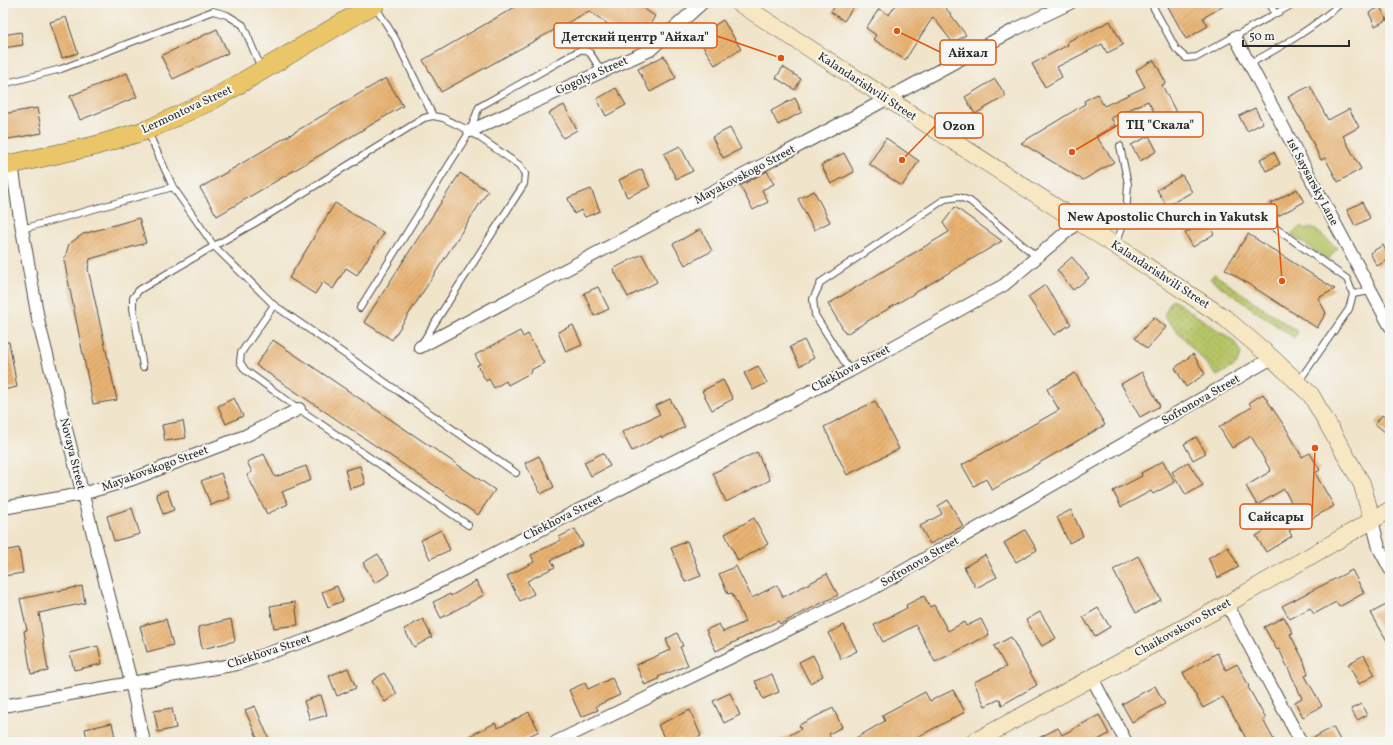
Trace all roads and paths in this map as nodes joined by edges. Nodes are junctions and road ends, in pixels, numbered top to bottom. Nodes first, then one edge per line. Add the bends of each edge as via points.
1 (702, 3) edge
2 (739, 3) edge
3 (1070, 3) edge
4 (1151, 3) edge
5 (1270, 3) edge
6 (1295, 3) edge
7 (1341, 3) edge
8 (375, 4) edge
9 (1275, 14) junction
10 (1235, 37) junction
11 (1249, 64) junction
12 (262, 71) junction
13 (602, 72) junction
14 (3, 84) edge
15 (887, 99) junction
16 (433, 116) junction
17 (147, 130) junction
18 (470, 131) junction
19 (1120, 146) dead end
20 (6, 163) edge
21 (173, 187) junction
22 (1078, 222) junction
23 (1267, 222) dead end
24 (22, 229) junction
25 (214, 246) junction
26 (1116, 246) junction
27 (1037, 257) junction
28 (1371, 291) junction
29 (1353, 294) junction
30 (274, 305) junction
31 (360, 308) dead end
32 (1390, 326) edge
33 (420, 347) joint
34 (1272, 358) junction
35 (143, 367) dead end
36 (850, 371) junction
37 (1298, 382) junction
38 (300, 409) junction
39 (516, 473) dead end
40 (82, 494) junction
41 (3, 508) edge
42 (1390, 510) edge
43 (1372, 520) junction
44 (468, 525) dead end
45 (1390, 569) edge
46 (1227, 604) junction
47 (1092, 678) junction
48 (130, 682) junction
49 (3, 706) edge
50 (144, 742) edge
51 (556, 742) edge
52 (974, 742) edge
53 (1126, 742) edge
54 (1301, 742) edge

1 - 13 street, Gogolya Street via 650,50
2 - 15 street, Kalandarishvili Street
3 - 15 street, Mayakovskogo Street via 1014,30
4 - 10 lane via 1176,49 1186,58 1197,57
5 - 9 lane
6 - 9 lane
7 - 11 lane via 1286,45
8 - 12 main road, Lermontova Street
8 - 16 lane via 395,38
9 - 10 lane
10 - 11 street, 1st Saysarsky Lane
11 - 28 street, 1st Saysarsky Lane
12 - 14 lane via 243,25 227,15 213,11 60,69
12 - 17 main road, Lermontova Street via 212,100
13 - 18 street, Gogolya Street
13 - 18 lane via 590,53 582,49 479,107
15 - 22 street, Kalandarishvili Street
15 - 33 street, Mayakovskogo Street
16 - 18 lane
16 - 25 lane via 424,118
17 - 20 main road, Lermontova Street via 94,146
17 - 21 lane
18 - 31 lane
18 - 33 lane via 519,165 525,174 524,184
19 - 26 lane via 1128,184 1126,216
20 - 24 street, Novaya Street
21 - 24 lane
21 - 25 lane
22 - 26 street, Kalandarishvili Street
22 - 27 street, Chekhova Street
23 - 29 lane via 1347,279
24 - 40 street, Novaya Street via 39,324
25 - 30 lane
25 - 35 lane via 139,290 133,298
26 - 34 street, Kalandarishvili Street via 1225,318
27 - 36 street, Chekhova Street via 1004,285
27 - 36 lane via 970,201 959,197 945,199 821,282 813,298 815,314
28 - 29 lane
28 - 32 street, 1st Saysarsky Lane
29 - 37 lane via 1349,309
30 - 38 lane via 241,353 240,362 245,370
30 - 39 lane
34 - 37 street, Kalandarishvili Street
34 - 51 street, Sofronova Street via 874,588
36 - 48 street, Chekhova Street via 421,592 307,640 237,664
37 - 43 street, Kalandarishvili Street via 1311,395 1362,484
38 - 40 street, Mayakovskogo Street via 238,439 133,479
38 - 44 lane
40 - 41 street, Mayakovskogo Street
40 - 48 street, Novaya Street
42 - 43 street, Chaikovskovo Street
43 - 45 street via 1379,548
43 - 46 street, Chaikovskovo Street
46 - 47 street, Chaikovskovo Street
46 - 54 street
47 - 52 street, Chaikovskovo Street
47 - 53 street
48 - 49 street, Chekhova Street
48 - 50 street, Novaya Street

